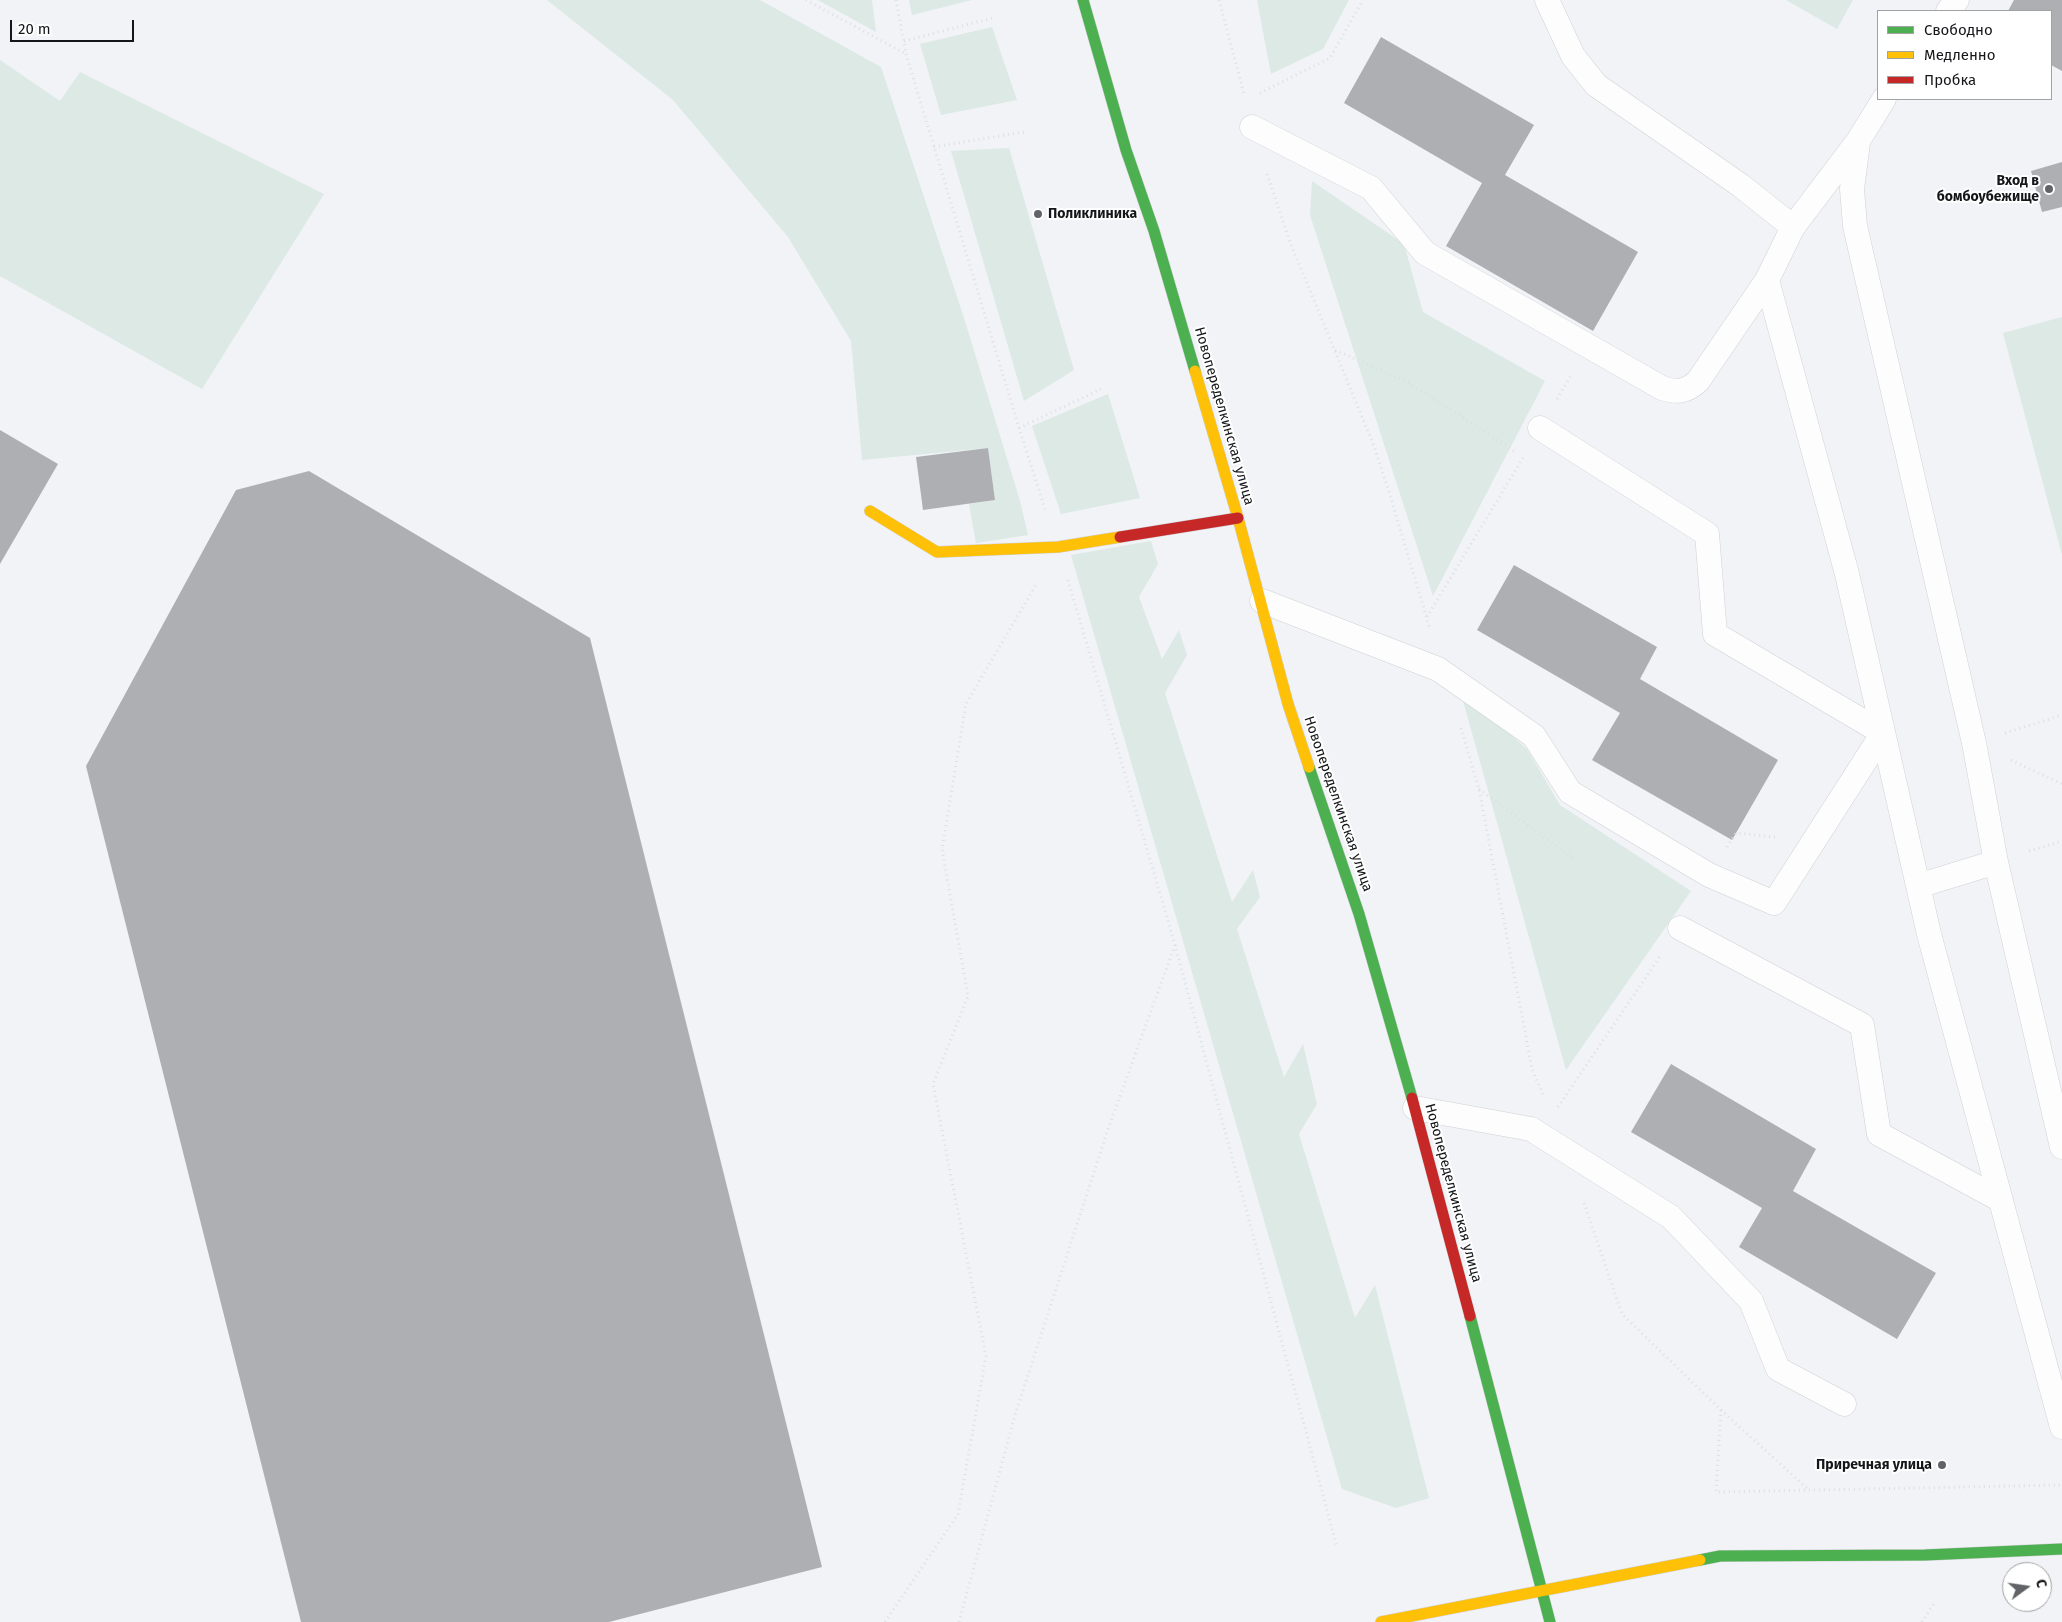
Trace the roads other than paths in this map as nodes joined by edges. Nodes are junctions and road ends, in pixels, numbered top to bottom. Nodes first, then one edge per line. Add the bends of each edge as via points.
1 (1083, 0) edge
2 (1547, 0) edge
3 (1957, 0) edge
4 (1949, 10) edge
5 (1883, 100) edge
6 (1252, 127) dead end
7 (1858, 141) junction
8 (1793, 227) junction
9 (1767, 280) junction
10 (1540, 428) road end
11 (870, 511) dead end
12 (1238, 518) junction
13 (1262, 601) junction
14 (1883, 732) junction
15 (1996, 862) junction
16 (1918, 886) junction
17 (1680, 928) road end
18 (1415, 1108) junction
19 (2062, 1148) edge
20 (1999, 1199) junction
21 (1844, 1404) dead end
22 (2062, 1427) edge
23 (2062, 1550) edge
24 (1542, 1589) junction
25 (1381, 1622) edge
26 (1550, 1622) edge

1 - 12 main road, Новопеределкинская улица
2 - 8 lane via 1572,56 1596,85
3 - 4 lane
5 - 7 lane
6 - 9 lane via 1371,188 1425,253 1662,388 1682,392 1698,382
7 - 8 lane
7 - 15 lane via 1852,189 1854,226 1974,742
8 - 9 lane
9 - 14 lane via 1848,574
10 - 14 lane via 1707,534 1714,634
11 - 12 main road via 938,552 1058,547
12 - 13 main road, Новопеределкинская улица
13 - 14 lane via 1438,669 1534,736 1570,792 1709,875 1774,903
13 - 18 main road, Новопеределкинская улица via 1288,704 1359,914
14 - 16 lane
15 - 16 lane
15 - 19 lane
16 - 20 lane
17 - 20 lane via 1862,1025 1879,1134
18 - 21 lane via 1531,1129 1671,1217 1751,1301 1778,1369
18 - 24 main road, Новопеределкинская улица
20 - 22 lane
23 - 24 main road via 1925,1555 1720,1556
24 - 25 main road
24 - 26 main road, Новопеределкинская улица

